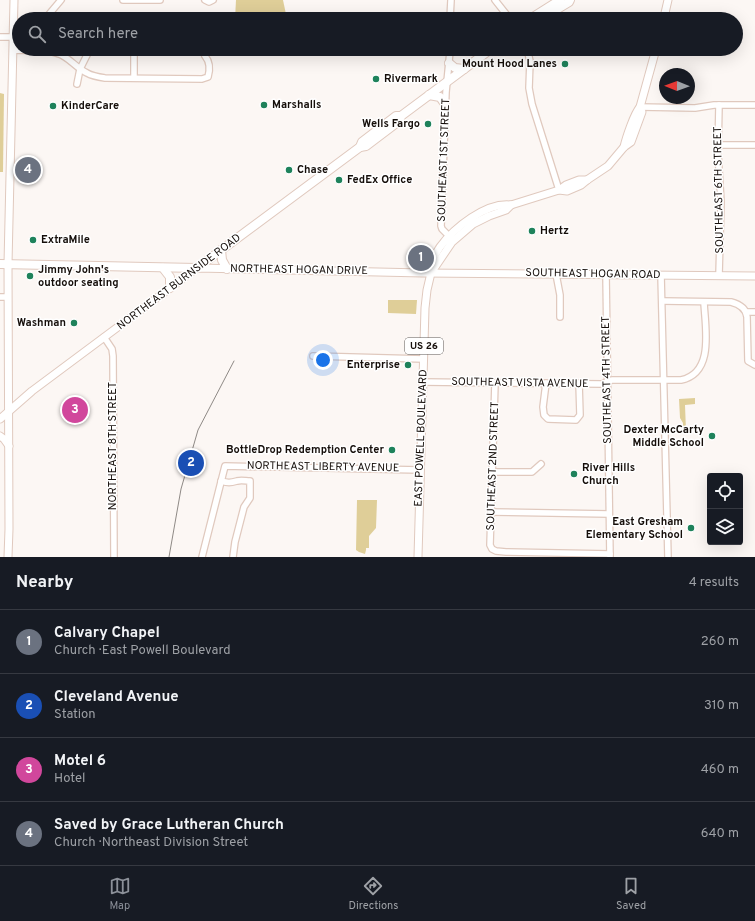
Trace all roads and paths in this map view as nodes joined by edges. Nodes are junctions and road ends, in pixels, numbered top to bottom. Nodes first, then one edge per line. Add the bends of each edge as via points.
1 (14, 0) edge
2 (61, 0) edge
3 (123, 0) edge
4 (160, 0) edge
5 (205, 0) edge
6 (213, 0) edge
7 (451, 0) edge
8 (495, 0) edge
9 (560, 0) edge
10 (570, 0) edge
11 (668, 0) edge
12 (15, 12) edge
13 (51, 12) edge
14 (450, 12) edge
15 (504, 12) edge
16 (541, 12) edge
17 (553, 12) edge
18 (665, 12) edge
19 (0, 37) edge
20 (12, 37) edge
21 (13, 56) edge
22 (64, 56) edge
23 (86, 56) edge
24 (134, 56) edge
25 (206, 56) dead end
26 (446, 56) edge
27 (449, 56) edge
28 (482, 56) edge
29 (529, 56) edge
30 (654, 56) edge
31 (449, 63) junction
32 (80, 69) junction
33 (464, 69) junction
34 (134, 78) junction
35 (446, 82) junction
36 (77, 84) dead end
37 (429, 96) junction
38 (445, 104) junction
39 (719, 105) junction
40 (755, 105) edge
41 (640, 107) junction
42 (401, 116) junction
43 (390, 121) junction
44 (374, 140) junction
45 (718, 145) junction
46 (755, 145) edge
47 (360, 147) junction
48 (559, 190) junction
49 (466, 225) junction
50 (449, 236) junction
51 (221, 250) junction
52 (4, 264) edge
53 (163, 268) junction
54 (197, 268) junction
55 (227, 269) junction
56 (431, 272) junction
57 (556, 274) junction
58 (606, 274) junction
59 (661, 275) junction
60 (719, 275) junction
61 (755, 276) edge
62 (170, 288) junction
63 (0, 297) edge
64 (8, 297) junction
65 (663, 301) junction
66 (704, 302) junction
67 (746, 312) junction
68 (755, 312) edge
69 (560, 317) dead end
70 (104, 337) junction
71 (313, 356) dead end
72 (424, 359) junction
73 (755, 365) edge
74 (664, 380) junction
75 (423, 382) junction
76 (607, 382) junction
77 (495, 383) junction
78 (546, 383) junction
79 (579, 383) junction
80 (9, 411) junction
81 (0, 419) edge
82 (0, 436) edge
83 (9, 446) junction
84 (541, 464) dead end
85 (420, 470) junction
86 (493, 472) junction
87 (221, 481) junction
88 (491, 512) junction
89 (609, 514) junction
90 (506, 554) edge
91 (610, 556) edge
92 (8, 557) edge
93 (114, 557) edge
94 (202, 557) edge
95 (233, 557) edge
96 (418, 557) edge
97 (668, 557) edge

1 - 12 main road
2 - 13 street
3 - 4 street
5 - 6 street
7 - 14 street
8 - 15 street
9 - 16 highway
10 - 17 highway
11 - 18 main road
19 - 20 street
21 - 52 main road
22 - 32 street
23 - 32 street
24 - 34 street
25 - 34 street via 209,62 208,77 202,79
26 - 35 street, SOUTHEAST 1ST STREET
27 - 31 street, SOUTHEAST 1ST STREET
28 - 33 highway, NORTHEAST BURNSIDE ROAD
29 - 48 street via 532,104
30 - 41 main road, EAST POWELL BOULEVARD / US 26
31 - 33 highway via 455,68
31 - 35 street, SOUTHEAST 1ST STREET
32 - 34 street via 95,76
32 - 36 street
33 - 35 highway, NORTHEAST BURNSIDE ROAD
35 - 37 highway, NORTHEAST BURNSIDE ROAD
35 - 38 street, SOUTHEAST 1ST STREET
37 - 38 highway via 440,97
37 - 42 highway, NORTHEAST BURNSIDE ROAD
38 - 50 street, SOUTHEAST 1ST STREET via 441,226
39 - 40 street
39 - 41 street via 695,108
39 - 45 street, SOUTHEAST 6TH STREET
41 - 48 main road, EAST POWELL BOULEVARD / US 26 via 624,147 608,166 587,180 566,184
42 - 43 highway, NORTHEAST BURNSIDE ROAD via 396,116
42 - 44 highway, NORTHEAST BURNSIDE ROAD via 399,121
43 - 44 highway
43 - 47 highway, NORTHEAST BURNSIDE ROAD via 362,142
44 - 47 highway, NORTHEAST BURNSIDE ROAD
45 - 46 street
45 - 60 street, SOUTHEAST 6TH STREET via 721,202
47 - 51 highway, NORTHEAST BURNSIDE ROAD
48 - 49 main road, EAST POWELL BOULEVARD / US 26 via 511,205 506,210
49 - 50 main road, EAST POWELL BOULEVARD / US 26
49 - 56 main road, EAST POWELL BOULEVARD / US 26
50 - 56 main road, EAST POWELL BOULEVARD / US 26 via 434,257 429,267
51 - 54 highway, NORTHEAST BURNSIDE ROAD
51 - 55 highway via 222,260
52 - 53 highway, NORTHEAST HOGAN DRIVE
52 - 64 main road
53 - 54 highway, NORTHEAST HOGAN DRIVE
53 - 62 highway via 170,277
54 - 55 main road, NORTHEAST HOGAN DRIVE
54 - 62 main road, NORTHEAST BURNSIDE ROAD
55 - 56 main road, NORTHEAST HOGAN DRIVE
56 - 57 main road, SOUTHEAST HOGAN ROAD
56 - 72 main road, EAST POWELL BOULEVARD / US 26 via 425,298
57 - 58 main road, SOUTHEAST HOGAN ROAD
57 - 69 street via 560,295
58 - 59 main road, SOUTHEAST HOGAN ROAD
58 - 76 street, SOUTHEAST 4TH STREET
59 - 60 main road, SOUTHEAST HOGAN ROAD
59 - 65 street
60 - 61 main road, SOUTHEAST HOGAN ROAD
62 - 70 main road, NORTHEAST BURNSIDE ROAD
63 - 64 street
64 - 80 main road
65 - 66 street
65 - 74 street
66 - 67 street via 731,302 741,306
66 - 74 street, SOUTHEAST VISTA AVENUE via 706,351 702,365 686,379
67 - 68 street
67 - 73 street via 748,361
70 - 80 main road, NORTHEAST BURNSIDE ROAD
70 - 93 street, NORTHEAST 8TH STREET via 114,356
71 - 72 street
72 - 75 main road, EAST POWELL BOULEVARD / US 26
74 - 76 street, SOUTHEAST VISTA AVENUE
74 - 97 street
75 - 77 street, SOUTHEAST VISTA AVENUE
75 - 85 main road, EAST POWELL BOULEVARD / US 26
76 - 79 street, SOUTHEAST VISTA AVENUE
76 - 89 street, SOUTHEAST 4TH STREET
77 - 78 street, SOUTHEAST VISTA AVENUE
77 - 86 street, SOUTHEAST 2ND STREET
78 - 79 street, SOUTHEAST VISTA AVENUE
78 - 79 street via 544,415 548,419 559,420 576,420 580,415
80 - 81 main road, NORTHEAST BURNSIDE ROAD
80 - 83 main road
82 - 83 main road
83 - 92 main road
84 - 86 street via 532,472
85 - 87 street, NORTHEAST LIBERTY AVENUE via 225,466
85 - 96 main road, EAST POWELL BOULEVARD / US 26
86 - 88 street, SOUTHEAST 2ND STREET
87 - 94 street
87 - 95 street via 250,481 250,498 242,514
88 - 89 street
88 - 90 street, SOUTHEAST 2ND STREET via 490,545 492,550
89 - 91 street, SOUTHEAST 4TH STREET
90 - 91 street

